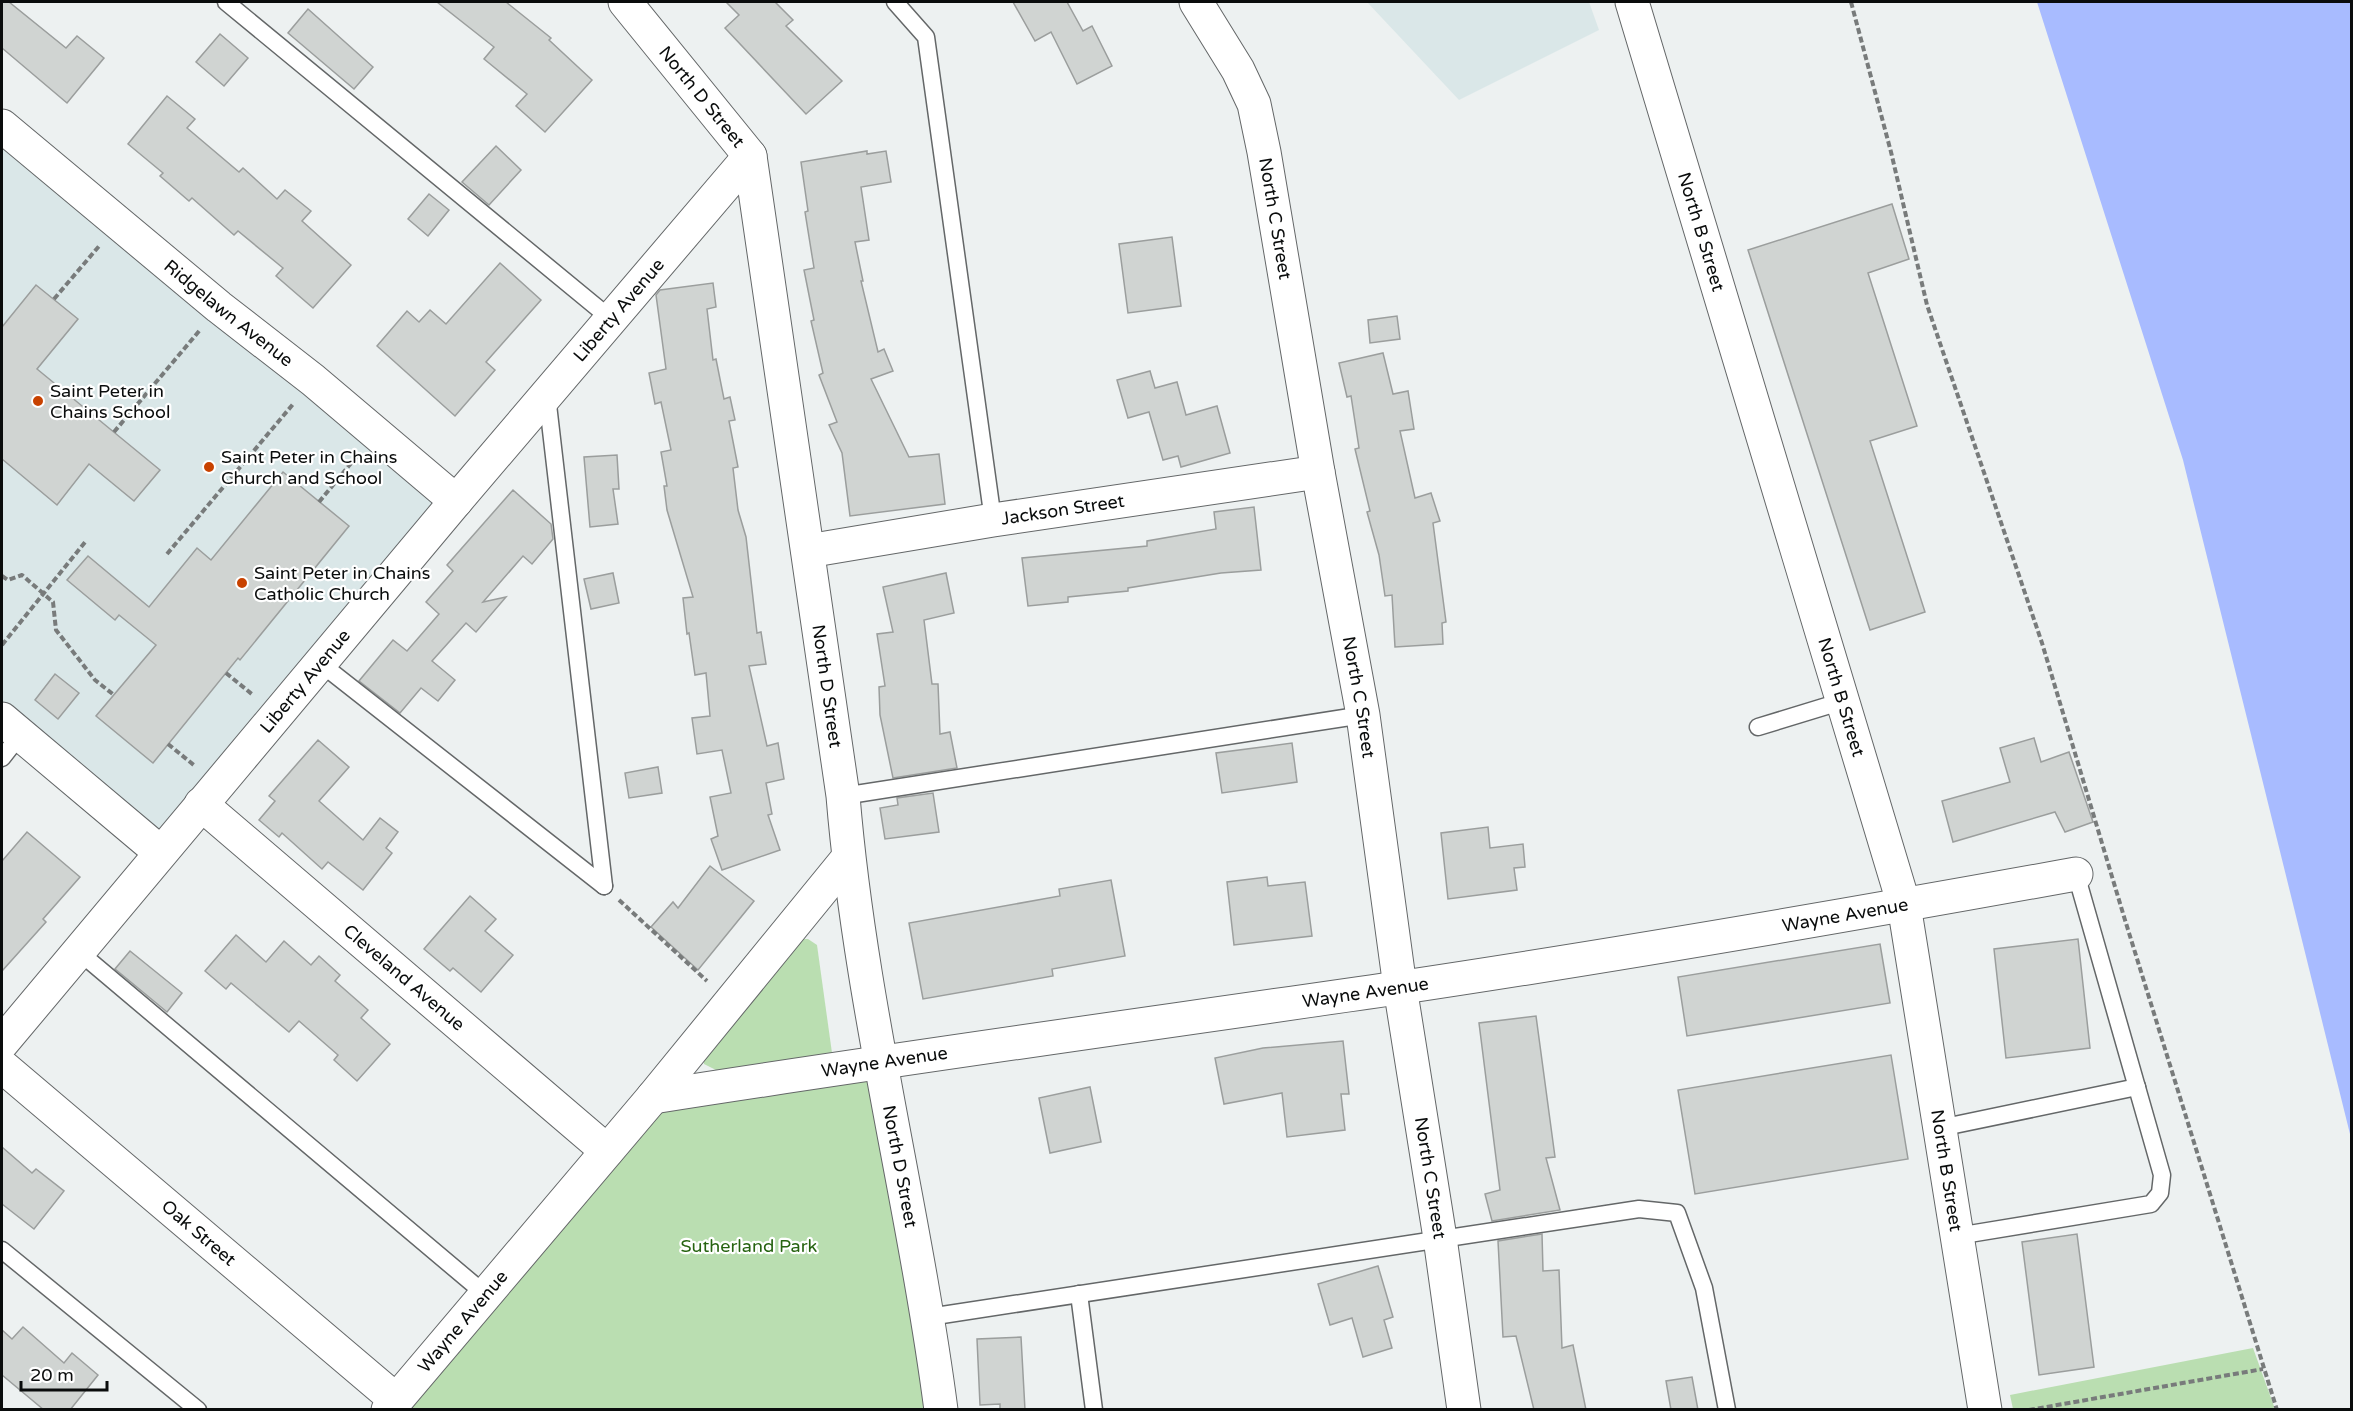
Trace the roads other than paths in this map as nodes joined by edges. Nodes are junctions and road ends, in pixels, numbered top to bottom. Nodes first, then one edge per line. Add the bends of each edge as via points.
1 (226, 2) edge
2 (625, 2) edge
3 (895, 2) edge
4 (1196, 2) edge
5 (1632, 2) edge
6 (2, 126) edge
7 (750, 156) junction
8 (611, 319) junction
9 (546, 395) junction
10 (1318, 472) junction
11 (456, 501) junction
12 (993, 520) junction
13 (808, 551) junction
14 (320, 663) junction
15 (1843, 701) junction
16 (1363, 715) junction
17 (1758, 728) dead end
18 (8, 737) edge
19 (843, 796) junction
20 (201, 804) junction
21 (160, 852) junction
22 (849, 858) junction
23 (2076, 874) joint
24 (1904, 905) junction
25 (78, 951) junction
26 (1400, 987) junction
27 (2, 1043) edge
28 (880, 1061) junction
29 (2, 1066) edge
30 (2137, 1087) junction
31 (652, 1097) junction
32 (1940, 1128) junction
33 (607, 1151) junction
34 (1957, 1236) junction
35 (1440, 1238) junction
36 (2, 1250) edge
37 (485, 1294) junction
38 (1078, 1294) junction
39 (929, 1317) junction
40 (392, 1405) edge
41 (198, 1410) edge
42 (941, 1410) edge
43 (1094, 1410) edge
44 (1464, 1410) edge
45 (1727, 1410) edge
46 (1984, 1410) edge

1 - 8 lane
2 - 7 street, North D Street
3 - 12 lane via 926,38
4 - 10 street, North C Street via 1254,104
5 - 15 street, North B Street
6 - 11 street, Ridgelawn Avenue
7 - 8 street, Liberty Avenue
7 - 13 street, North D Street
8 - 9 street, Liberty Avenue
9 - 11 street, Liberty Avenue
9 - 14 lane via 604,886
10 - 12 street, Jackson Street
10 - 16 street, North C Street
11 - 14 street, Liberty Avenue
12 - 13 street, Jackson Street
13 - 19 street, North D Street
14 - 20 street, Liberty Avenue
15 - 17 lane
15 - 24 street, North B Street
16 - 19 lane
16 - 26 street, North C Street
18 - 21 street
19 - 22 street, North D Street
20 - 21 street, Liberty Avenue
20 - 33 street, Cleveland Avenue
21 - 25 street, Liberty Avenue
22 - 28 street, North D Street
22 - 31 street, Wayne Avenue
23 - 24 street, Wayne Avenue
23 - 30 lane
24 - 26 street, Wayne Avenue
24 - 32 street, North B Street
25 - 27 street, Liberty Avenue
25 - 37 lane
26 - 28 street, Wayne Avenue
26 - 35 street, North C Street
28 - 31 street, Wayne Avenue
28 - 39 street, North D Street
29 - 40 street, Oak Street
30 - 32 lane
30 - 34 lane via 2162,1175 2160,1193 2151,1204
31 - 33 street, Wayne Avenue
32 - 34 street, North B Street
33 - 37 street, Wayne Avenue
34 - 46 street, North B Street
35 - 38 lane
35 - 44 street, North C Street
35 - 45 lane via 1639,1209 1677,1213 1704,1288
36 - 41 lane
37 - 40 street, Wayne Avenue
38 - 39 lane
38 - 43 lane
39 - 42 street, North D Street

